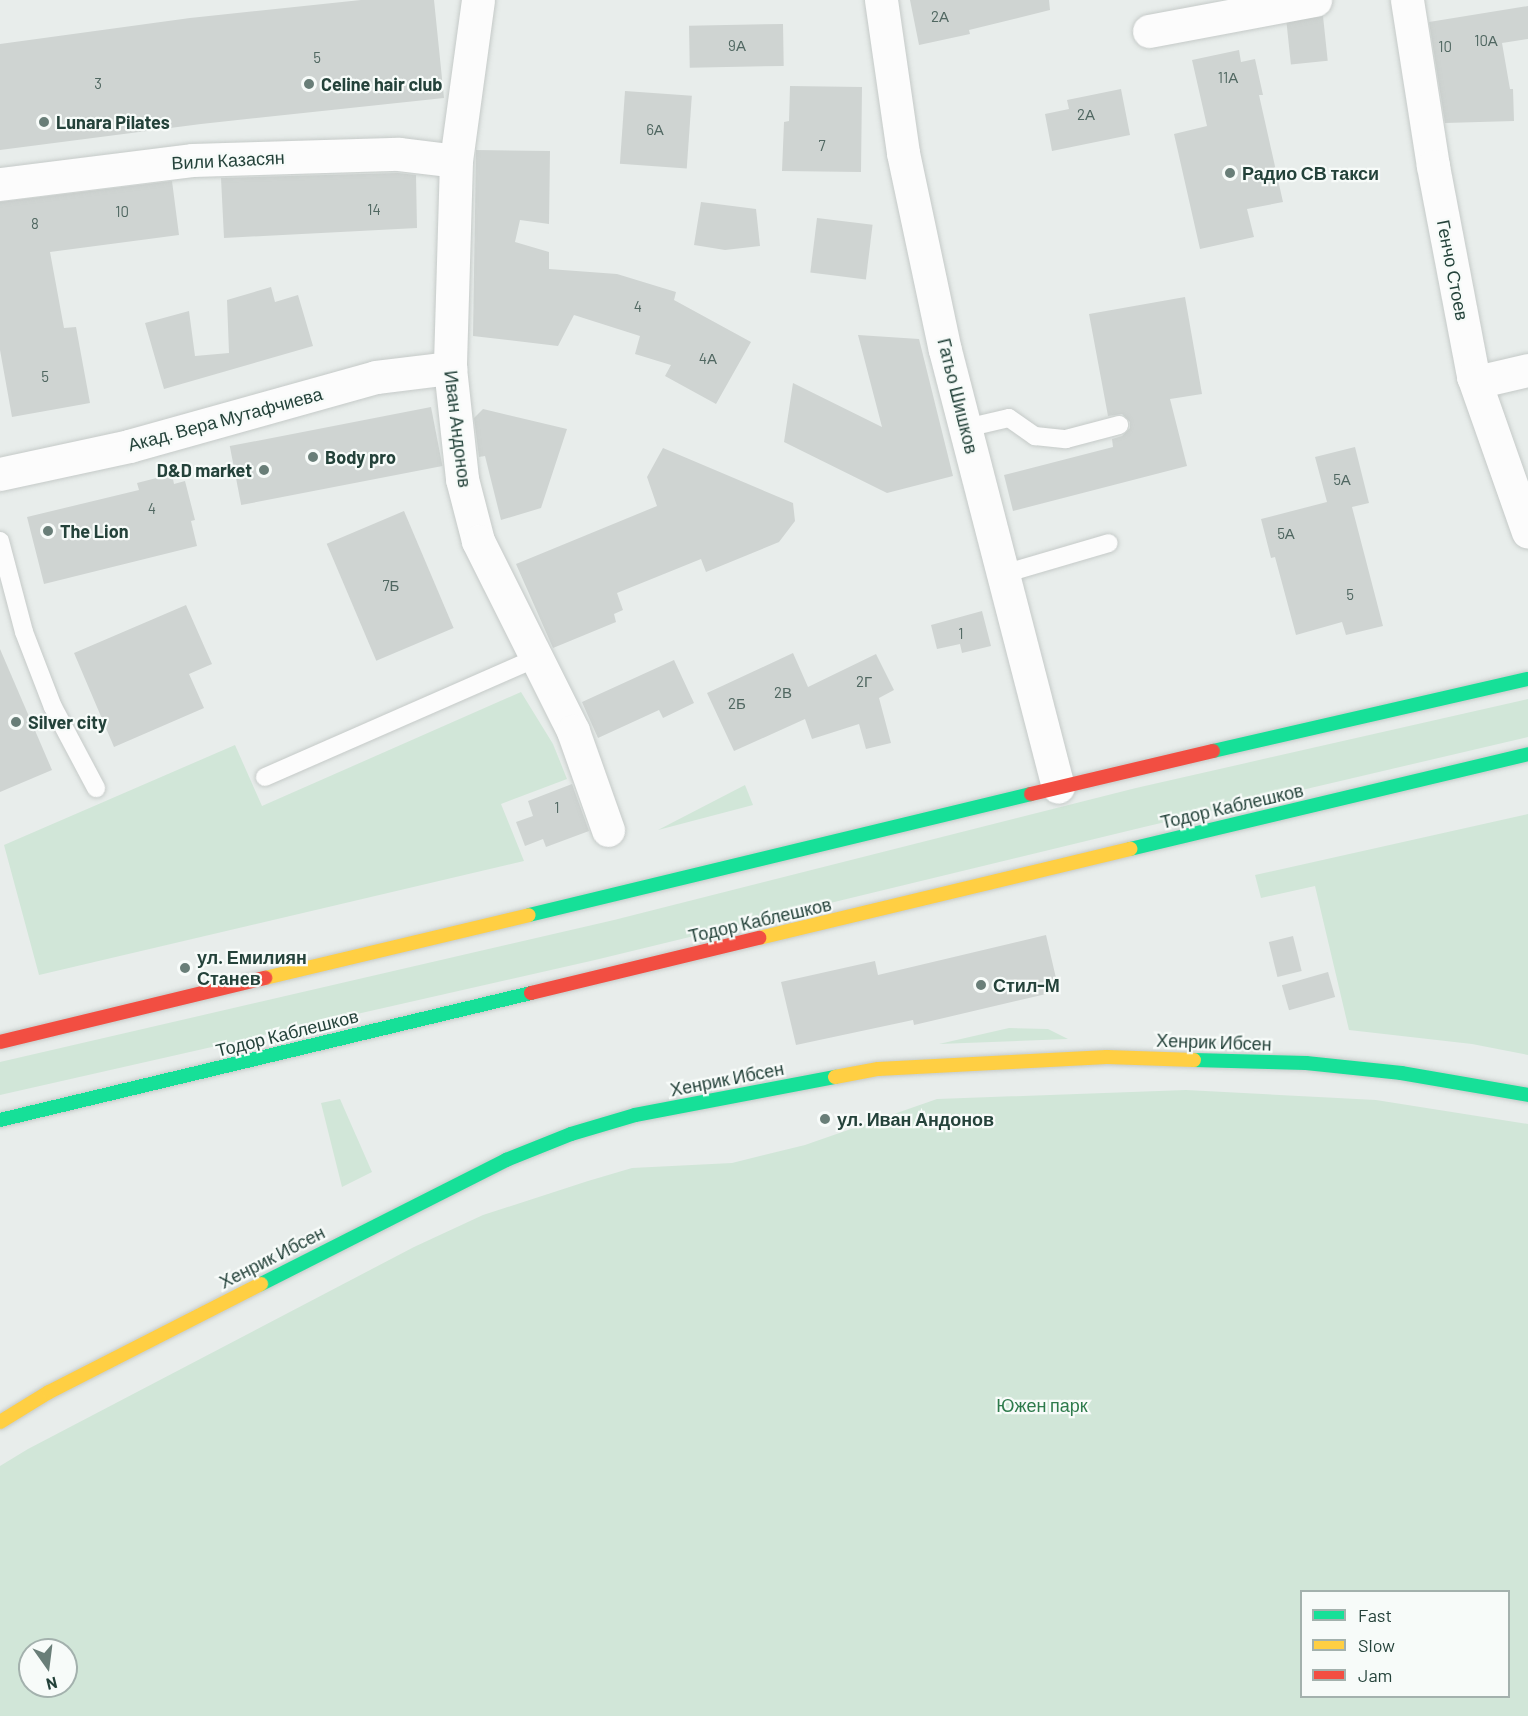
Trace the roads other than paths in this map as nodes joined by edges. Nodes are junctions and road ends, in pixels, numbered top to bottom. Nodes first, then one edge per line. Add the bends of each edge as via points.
1 (478, 0) edge
2 (881, 0) edge
3 (1315, 0) edge
4 (1407, 0) edge
5 (1149, 30) dead end
6 (456, 161) junction
7 (0, 184) edge
8 (450, 368) junction
9 (1528, 370) edge
10 (1473, 376) junction
11 (1119, 425) dead end
12 (966, 428) junction
13 (1, 468) edge
14 (1528, 532) edge
15 (0, 541) edge
16 (1110, 543) dead end
17 (1003, 574) junction
18 (536, 657) junction
19 (1528, 679) edge
20 (1528, 754) edge
21 (265, 777) dead end
22 (1058, 787) junction
23 (96, 788) dead end
24 (608, 830) dead end
25 (0, 1042) edge
26 (1528, 1095) edge
27 (0, 1120) edge
28 (0, 1422) edge

1 - 6 street, Иван Андонов
2 - 12 street, Гатьо Шишков via 903,153 945,350
3 - 5 street
4 - 10 street, Генчо Стоев via 1433,166
6 - 7 street, Вили Казасян via 399,154 192,160
6 - 8 street, Иван Андонов
8 - 13 street, Акад. Вера Мутафчиева via 375,377 129,446
8 - 18 street, Иван Андонов via 462,479 478,541
9 - 10 street via 1485,380
10 - 14 street, Генчо Стоев
11 - 12 lane via 1066,439 1035,436 1008,418
12 - 17 street, Гатьо Шишков
15 - 23 lane via 24,632 53,707
16 - 17 lane
17 - 22 street, Гатьо Шишков
18 - 21 lane
18 - 24 street, Иван Андонов via 573,731
19 - 22 main road
20 - 27 main road, Тодор Каблешков
22 - 25 main road
26 - 28 main road, Хенрик Ибсен via 1401,1073 1306,1063 1107,1057 878,1070 635,1115 571,1134 506,1160 49,1392

